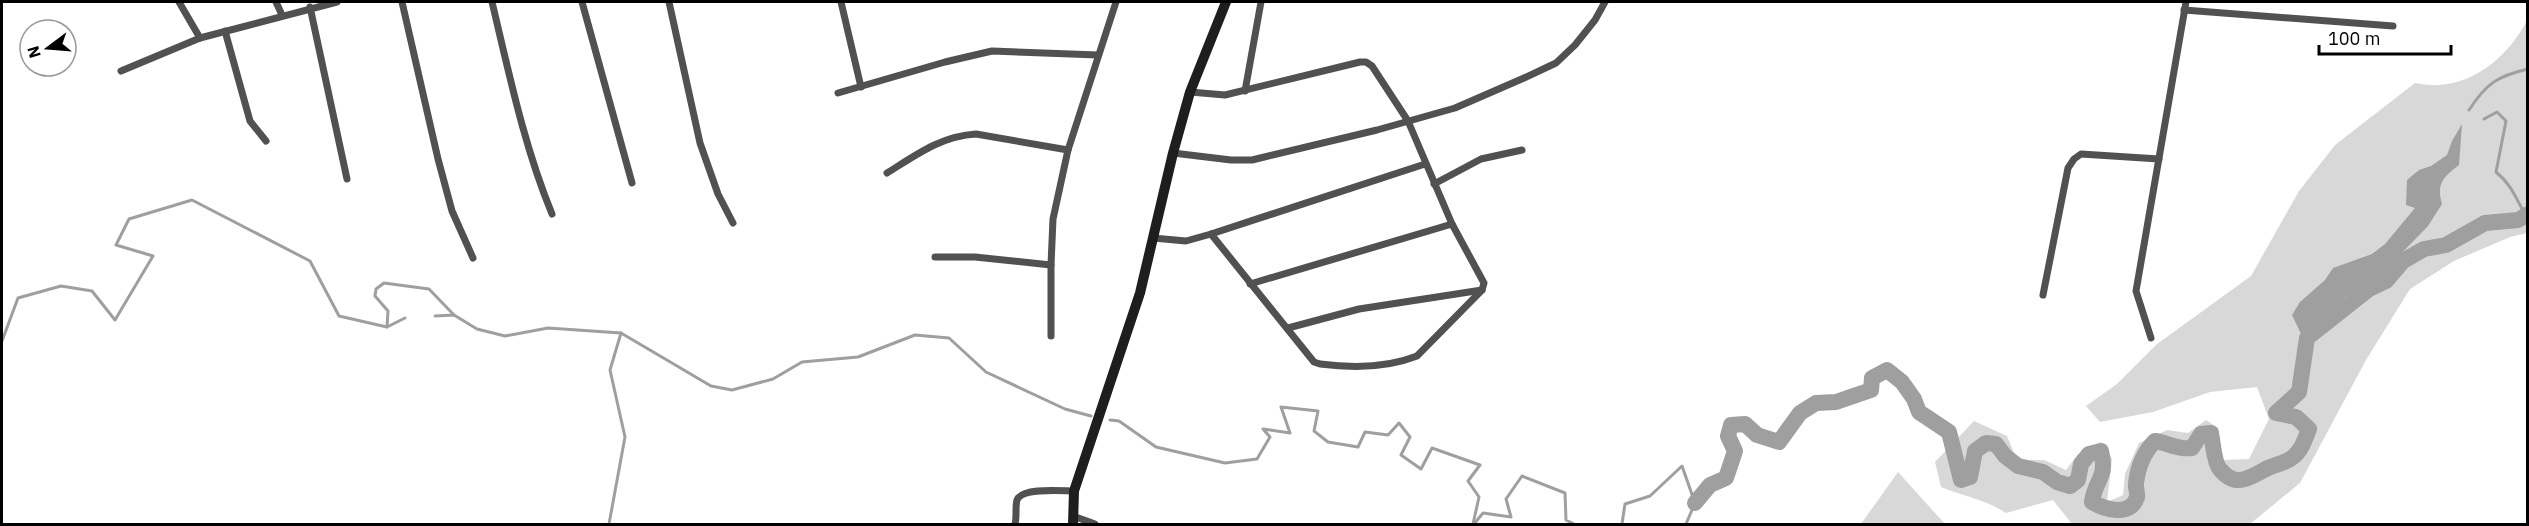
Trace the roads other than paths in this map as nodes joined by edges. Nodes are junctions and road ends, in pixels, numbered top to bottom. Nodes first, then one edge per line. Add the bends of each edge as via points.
1 (179, 2) edge
2 (276, 2) edge
3 (337, 2) edge
4 (402, 2) edge
5 (492, 2) edge
6 (582, 2) edge
7 (669, 2) edge
8 (841, 2) edge
9 (1116, 2) edge
10 (1226, 2) edge
11 (1261, 2) edge
12 (1605, 2) edge
13 (2186, 2) edge
14 (310, 7) junction
15 (2184, 10) junction
16 (282, 15) junction
17 (2393, 26) dead end
18 (225, 31) junction
19 (200, 38) junction
20 (1098, 55) junction
21 (121, 71) dead end
22 (861, 87) junction
23 (1245, 91) junction
24 (1190, 92) junction
25 (838, 93) dead end
26 (1408, 121) junction
27 (266, 141) dead end
28 (1068, 150) junction
29 (1522, 150) dead end
30 (1173, 153) junction
31 (2159, 159) junction
32 (1425, 164) junction
33 (887, 173) dead end
34 (347, 179) dead end
35 (632, 183) dead end
36 (1434, 184) junction
37 (552, 213) dead end
38 (733, 223) dead end
39 (1452, 224) junction
40 (1211, 234) junction
41 (1153, 238) junction
42 (935, 257) dead end
43 (473, 258) dead end
44 (1051, 264) junction
45 (1250, 284) junction
46 (1482, 290) junction
47 (2043, 295) dead end
48 (1288, 327) junction
49 (1051, 336) dead end
50 (2151, 338) dead end
51 (1074, 491) junction
52 (1073, 520) edge
53 (1015, 525) edge
54 (1095, 525) edge

1 - 19 street
2 - 16 street
3 - 14 street
4 - 43 street via 449,201
5 - 37 street via 519,114
6 - 35 street
7 - 38 street via 700,143
8 - 22 street
9 - 20 street
10 - 24 street
11 - 23 street
12 - 26 street via 1575,45 1556,63 1455,108
13 - 15 street
14 - 16 street
14 - 34 street
15 - 17 street
15 - 31 street
16 - 18 street
18 - 19 street
18 - 27 street via 250,121
19 - 21 street
20 - 22 street via 992,51
20 - 28 street
22 - 25 street
23 - 24 street via 1225,95
23 - 26 street via 1366,62
24 - 30 street
26 - 30 street via 1252,160
26 - 32 street
28 - 33 street via 963,135 927,148
28 - 44 street via 1053,219
29 - 36 street via 1481,159
30 - 41 street
31 - 47 street via 2081,154 2074,159 2068,168
31 - 50 street via 2136,291
32 - 36 street
32 - 40 street
36 - 39 street
39 - 45 street
39 - 46 street via 1484,283
40 - 41 street via 1186,241
40 - 45 street
41 - 51 street via 1140,293
42 - 44 street
44 - 49 street
45 - 48 street
46 - 48 street via 1359,309
46 - 48 street via 1417,356 1405,361 1371,366 1320,364 1314,362
51 - 52 street
51 - 53 street via 1022,494 1017,500
52 - 54 street

